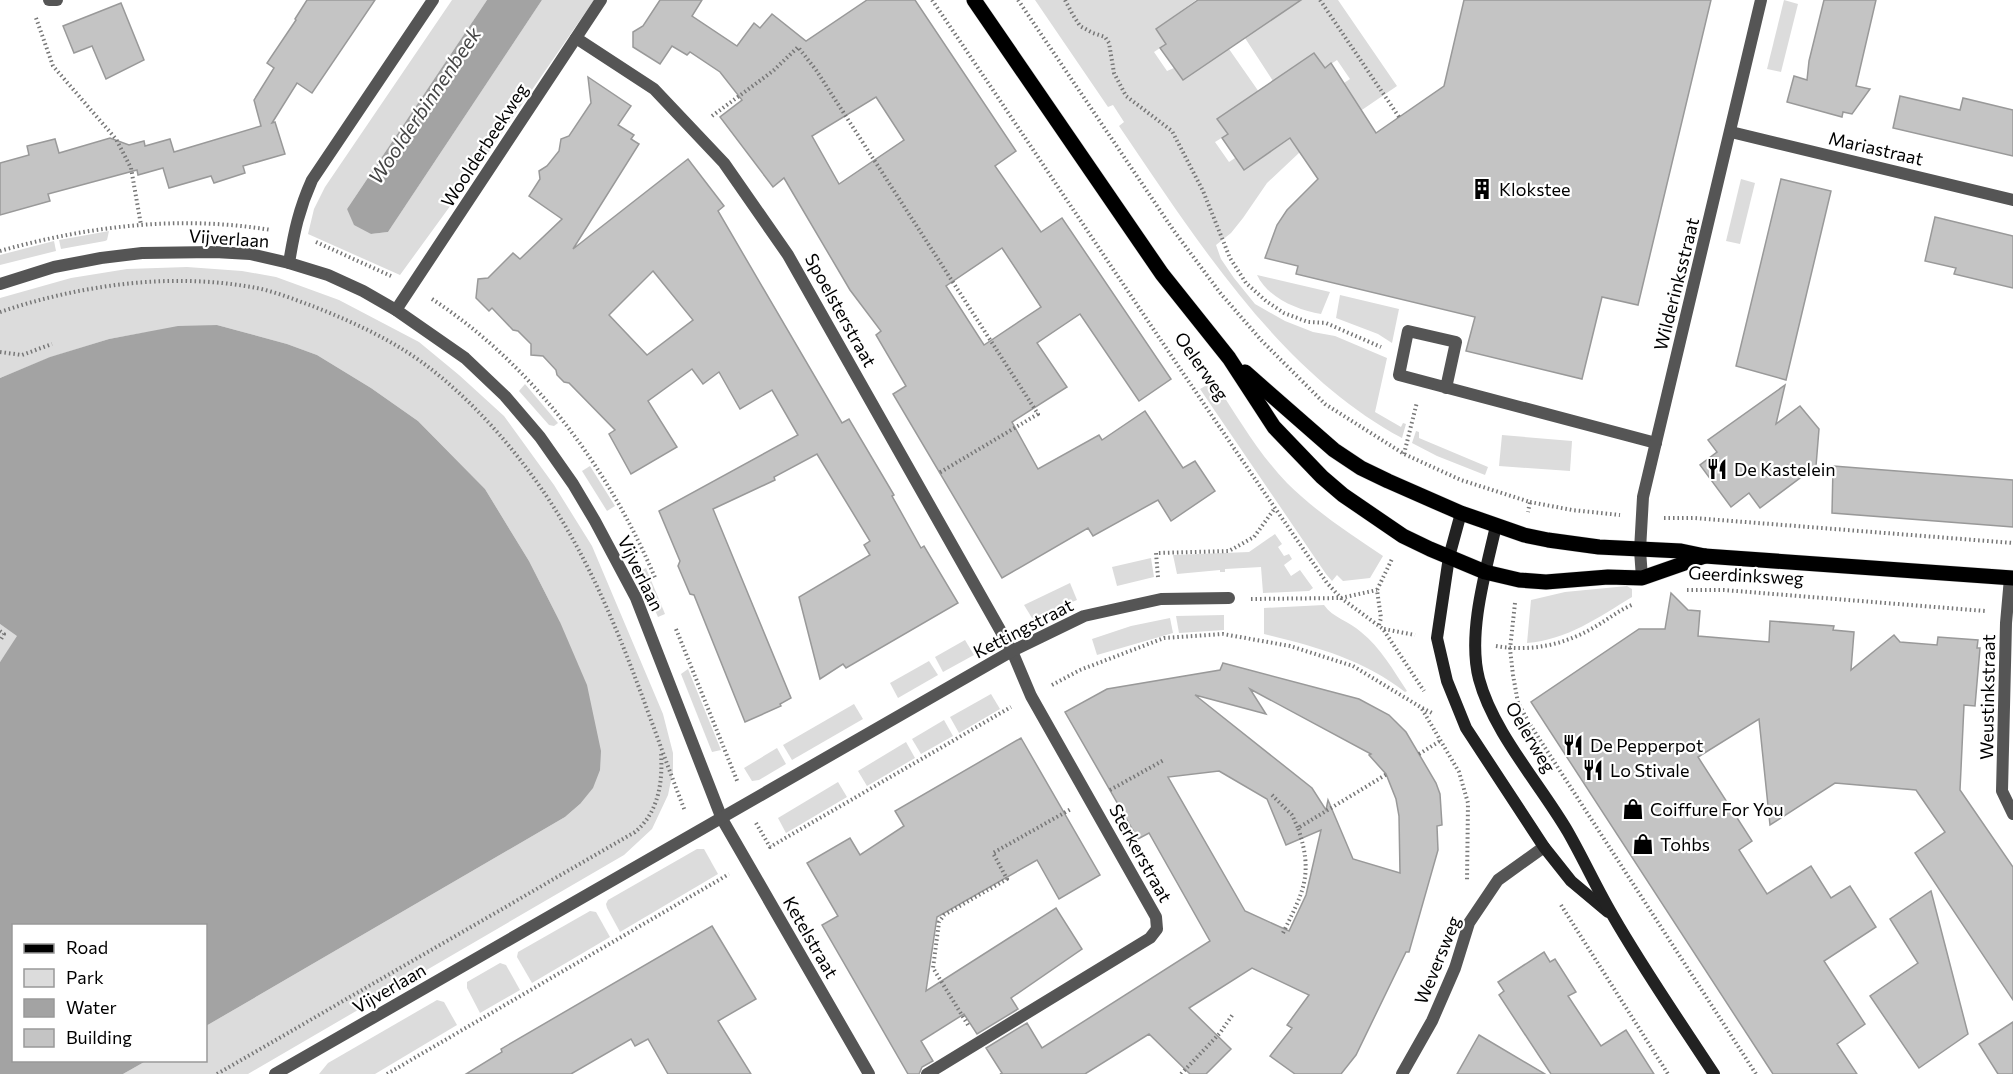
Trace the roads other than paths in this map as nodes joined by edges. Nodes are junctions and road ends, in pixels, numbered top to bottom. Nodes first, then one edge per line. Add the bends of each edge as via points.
1 (48, 0) edge
2 (57, 0) edge
3 (433, 0) edge
4 (601, 0) edge
5 (974, 0) edge
6 (1761, 0) edge
7 (576, 38) junction
8 (1731, 132) junction
9 (2013, 200) edge
10 (289, 263) junction
11 (0, 284) edge
12 (396, 310) junction
13 (1229, 358) junction
14 (1446, 388) junction
15 (1656, 443) junction
16 (1461, 513) junction
17 (1496, 526) junction
18 (1640, 550) junction
19 (1705, 556) junction
20 (1449, 557) junction
21 (1485, 572) junction
22 (1642, 578) junction
23 (2012, 578) edge
24 (1229, 598) road end
25 (1012, 651) junction
26 (2013, 814) edge
27 (722, 819) junction
28 (1544, 847) junction
29 (1613, 917) junction
30 (281, 1072) edge
31 (869, 1074) edge
32 (927, 1074) edge
33 (1402, 1074) edge
34 (1713, 1074) edge

1 - 2 street
3 - 10 street via 312,180 301,205
4 - 7 street, Woolderbeekweg
5 - 13 main road, Oelerweg via 1162,274
6 - 8 street, Wilderinksstraat
7 - 12 street, Woolderbeekweg
7 - 25 street, Spoelsterstraat via 654,89 724,163 788,255
8 - 9 street, Mariastraat
8 - 15 street, Wilderinksstraat
10 - 11 street, Vijverlaan via 250,254 142,253 54,267
10 - 12 street, Vijverlaan via 328,275
12 - 27 street, Vijverlaan via 465,358 505,396 573,484 636,598
13 - 16 main road, Oelerweg via 1334,450 1388,482
13 - 20 main road, Oelerweg via 1274,427 1322,477 1403,536
14 - 14 street via 1399,375 1408,331 1456,342
14 - 15 street
15 - 18 street, Wilderinksstraat via 1643,497
16 - 17 main road, Oelerweg
16 - 20 main road, Oelerweg
17 - 18 main road, Geerdinksweg via 1548,540
17 - 21 main road, Oelerweg
18 - 19 main road, Geerdinksweg
18 - 22 street, Wilderinksstraat
19 - 22 main road, Geerdinksweg
19 - 23 main road, Geerdinksweg
20 - 21 main road, Geerdinksweg
20 - 28 main road, Oelerweg via 1437,638 1446,681 1466,728
21 - 22 main road, Geerdinksweg via 1546,582
21 - 29 main road, Oelerweg via 1474,643 1488,704 1567,831
23 - 26 street, Weustinkstraat via 2007,613 2002,790
24 - 25 street, Kettingstraat via 1161,599 1084,616
25 - 27 street, Kettingstraat
25 - 32 street, Sterkerstraat via 1031,696 1156,917 1157,929 1150,938
27 - 30 street, Vijverlaan
27 - 31 street, Ketelstraat
28 - 29 main road, Oelerweg via 1571,881
28 - 33 street, Weversweg via 1498,880 1469,923 1432,1021
29 - 34 main road, Oelerweg

